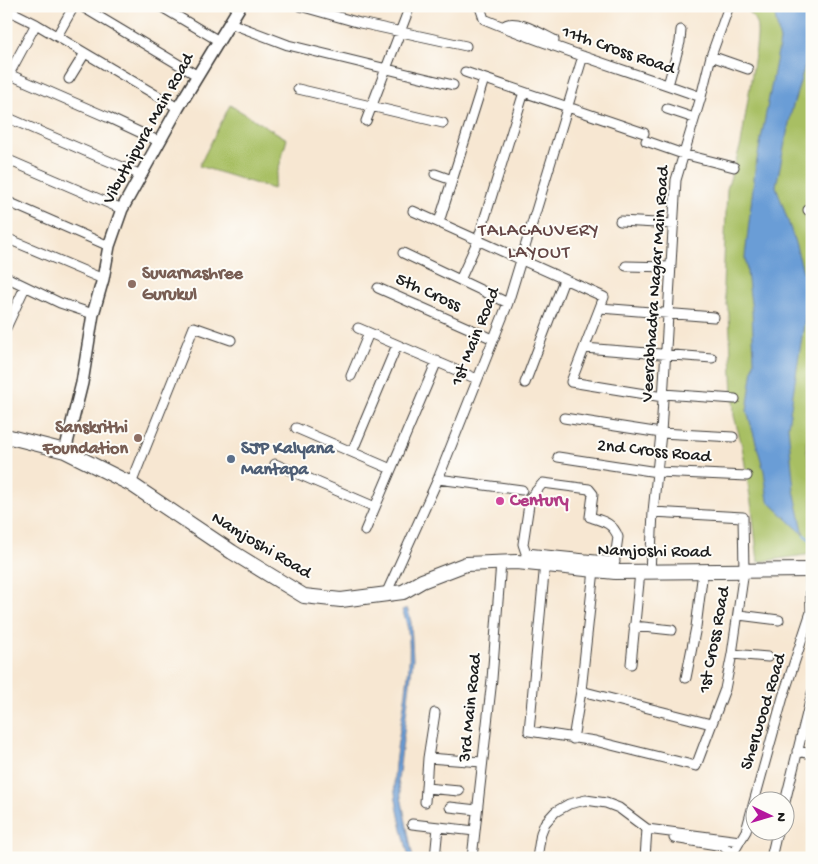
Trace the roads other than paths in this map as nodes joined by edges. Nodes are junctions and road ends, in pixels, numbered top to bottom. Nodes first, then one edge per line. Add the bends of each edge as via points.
1 (74, 6) edge
2 (82, 6) edge
3 (160, 6) edge
4 (240, 6) edge
5 (300, 6) edge
6 (410, 6) edge
7 (478, 6) edge
8 (729, 6) edge
9 (10, 11) dead end
10 (230, 23) junction
11 (36, 24) junction
12 (681, 30) dead end
13 (400, 32) junction
14 (57, 36) junction
15 (219, 41) junction
16 (466, 46) dead end
17 (85, 53) junction
18 (583, 56) junction
19 (711, 56) junction
20 (386, 69) junction
21 (748, 69) dead end
22 (465, 72) dead end
23 (8, 73) edge
24 (198, 76) junction
25 (484, 78) junction
26 (69, 79) dead end
27 (453, 85) dead end
28 (668, 85) junction
29 (298, 89) dead end
30 (524, 92) junction
31 (701, 97) junction
32 (372, 106) junction
33 (568, 107) junction
34 (178, 108) junction
35 (667, 109) dead end
36 (6, 117) edge
37 (694, 118) junction
38 (366, 121) dead end
39 (443, 123) dead end
40 (159, 143) junction
41 (683, 154) junction
42 (6, 159) edge
43 (734, 167) dead end
44 (435, 174) dead end
45 (141, 175) junction
46 (452, 180) junction
47 (6, 201) edge
48 (122, 209) junction
49 (413, 211) dead end
50 (620, 221) dead end
51 (439, 222) junction
52 (674, 224) junction
53 (6, 238) edge
54 (478, 240) junction
55 (108, 246) junction
56 (403, 253) dead end
57 (522, 261) junction
58 (626, 266) dead end
59 (671, 267) junction
60 (6, 277) edge
61 (103, 279) junction
62 (460, 280) junction
63 (564, 280) junction
64 (25, 287) junction
65 (378, 288) dead end
66 (508, 303) junction
67 (600, 308) junction
68 (93, 314) junction
69 (668, 314) junction
70 (714, 317) dead end
71 (7, 324) edge
72 (358, 328) dead end
73 (369, 333) junction
74 (231, 340) dead end
75 (493, 340) junction
76 (397, 344) junction
77 (584, 348) junction
78 (666, 354) junction
79 (712, 358) dead end
80 (437, 362) junction
81 (351, 376) dead end
82 (477, 379) junction
83 (525, 383) dead end
84 (663, 395) junction
85 (735, 399) dead end
86 (564, 418) dead end
87 (296, 428) dead end
88 (661, 433) junction
89 (6, 436) edge
90 (733, 437) dead end
91 (66, 451) junction
92 (352, 452) junction
93 (558, 457) dead end
94 (275, 464) dead end
95 (391, 469) junction
96 (657, 472) junction
97 (747, 476) dead end
98 (438, 479) junction
99 (131, 484) junction
100 (522, 490) dead end
101 (375, 507) junction
102 (653, 512) junction
103 (365, 531) dead end
104 (526, 557) junction
105 (502, 562) junction
106 (545, 564) junction
107 (614, 567) junction
108 (594, 570) junction
109 (811, 570) edge
110 (703, 571) junction
111 (645, 572) junction
112 (744, 572) junction
113 (386, 594) junction
114 (739, 615) junction
115 (779, 620) dead end
116 (634, 626) junction
117 (672, 630) dead end
118 (732, 654) junction
119 (768, 657) dead end
120 (631, 664) dead end
121 (686, 678) dead end
122 (581, 691) junction
123 (812, 694) edge
124 (435, 713) dead end
125 (711, 724) junction
126 (573, 739) junction
127 (797, 751) junction
128 (812, 754) edge
129 (428, 758) junction
130 (482, 762) junction
131 (426, 788) junction
132 (459, 791) dead end
133 (787, 792) edge
134 (425, 802) dead end
135 (450, 807) dead end
136 (476, 810) junction
137 (412, 824) dead end
138 (438, 827) junction
139 (474, 830) junction
140 (647, 832) junction
141 (740, 841) junction
142 (775, 842) edge
143 (731, 855) edge
144 (436, 858) edge
145 (472, 858) edge
146 (537, 858) edge
147 (645, 858) edge
148 (771, 858) edge

1 - 14 street
2 - 24 street
3 - 15 street
4 - 10 street, Vibuthipura Main Road
5 - 13 street
6 - 13 street
7 - 18 street, 11th Cross Road via 484,19
8 - 19 street, Veerabhadra Nagar Main Road
9 - 11 street
10 - 15 street, Vibuthipura Main Road
10 - 20 street via 288,45
11 - 14 street
11 - 23 street
12 - 28 street
13 - 16 street
13 - 20 street
14 - 17 street
15 - 24 street, Vibuthipura Main Road
17 - 26 street
17 - 34 street
18 - 28 street, 11th Cross Road
18 - 33 street, 1st Main Road
19 - 21 street
19 - 31 street, Veerabhadra Nagar Main Road
20 - 27 street
20 - 32 street
22 - 25 street
23 - 40 street via 107,116
24 - 34 street, Vibuthipura Main Road
25 - 30 street
25 - 46 street
28 - 31 street, 11th Cross Road
29 - 32 street
30 - 33 street
30 - 54 street
31 - 37 street, Veerabhadra Nagar Main Road
32 - 38 street
32 - 39 street
33 - 41 street
33 - 57 street, 1st Main Road
34 - 40 street, Vibuthipura Main Road
35 - 37 street
36 - 45 street
37 - 41 street, Veerabhadra Nagar Main Road
40 - 45 street, Vibuthipura Main Road
41 - 43 street
41 - 52 street, Veerabhadra Nagar Main Road via 676,180
42 - 48 street
44 - 46 street
45 - 48 street, Vibuthipura Main Road
46 - 51 street
47 - 55 street
48 - 55 street, Vibuthipura Main Road
49 - 51 street
50 - 52 street
51 - 54 street
52 - 59 street, Veerabhadra Nagar Main Road
53 - 61 street
54 - 57 street
54 - 62 street
55 - 61 street, Vibuthipura Main Road
56 - 62 street
57 - 63 street
57 - 66 street, 1st Main Road
58 - 59 street
59 - 69 street, Veerabhadra Nagar Main Road
60 - 64 street
61 - 68 street, Vibuthipura Main Road
62 - 66 street
63 - 67 street via 604,297
63 - 83 street
64 - 68 street
64 - 71 street
65 - 75 street, 5th Cross
66 - 75 street, 1st Main Road
67 - 69 street
67 - 77 street
68 - 91 street, Vibuthipura Main Road via 82,383
69 - 70 street
69 - 78 street, Veerabhadra Nagar Main Road
72 - 73 street
73 - 76 street
73 - 81 street
74 - 99 street via 194,327
75 - 82 street, 1st Main Road
76 - 80 street
76 - 92 street
77 - 78 street
77 - 84 street via 571,382
78 - 79 street
78 - 84 street, Veerabhadra Nagar Main Road
80 - 82 street
80 - 95 street
82 - 98 street, 1st Main Road
84 - 85 street
84 - 88 street, Veerabhadra Nagar Main Road
86 - 88 street
87 - 92 street
88 - 90 street
88 - 96 street, Veerabhadra Nagar Main Road
89 - 91 main road, Namjoshi Road
91 - 99 main road, Namjoshi Road
92 - 95 street
93 - 96 street, 2nd Cross Road
94 - 101 street
95 - 101 street
96 - 97 street, 2nd Cross Road
96 - 102 street, Veerabhadra Nagar Main Road
98 - 100 street
98 - 113 street, 1st Main Road
99 - 113 main road, Namjoshi Road via 304,596 340,600
101 - 103 street
102 - 111 street, Veerabhadra Nagar Main Road
102 - 112 street, 1st Cross Road via 743,517
104 - 105 main road, Namjoshi Road
104 - 106 main road, Namjoshi Road
104 - 107 street
104 - 107 street via 523,544 530,498 543,483 589,489 593,494 590,517 607,522 618,537
105 - 113 main road, Namjoshi Road via 466,564 403,592
105 - 130 street, 3rd Main Road
106 - 108 main road, Namjoshi Road
106 - 126 street via 529,731
107 - 108 main road, Namjoshi Road
107 - 111 main road, Namjoshi Road
108 - 122 street
109 - 112 main road, Namjoshi Road
109 - 141 street, Sherwood Road via 811,612
110 - 111 main road, Namjoshi Road
110 - 112 main road, Namjoshi Road
110 - 121 street
111 - 116 street, Veerabhadra Nagar Main Road
112 - 114 street, 1st Cross Road
114 - 115 street
114 - 118 street, 1st Cross Road
116 - 117 street
116 - 120 street, Veerabhadra Nagar Main Road
118 - 119 street
118 - 125 street, 1st Cross Road via 725,689
122 - 125 street
122 - 126 street
123 - 127 street
124 - 129 street
125 - 126 street, 1st Cross Road via 696,766 595,741
127 - 128 street
127 - 133 street
129 - 130 street
129 - 131 street
130 - 136 street, 3rd Main Road
131 - 132 street
131 - 134 street
135 - 136 street
136 - 139 street, 3rd Main Road
137 - 138 street
138 - 139 street
138 - 144 street
139 - 145 street, 3rd Main Road
140 - 141 street
140 - 143 street via 723,846
140 - 146 street via 619,808 606,803 586,800 569,804 545,823
140 - 147 street
141 - 143 street, Sherwood Road
142 - 148 street

